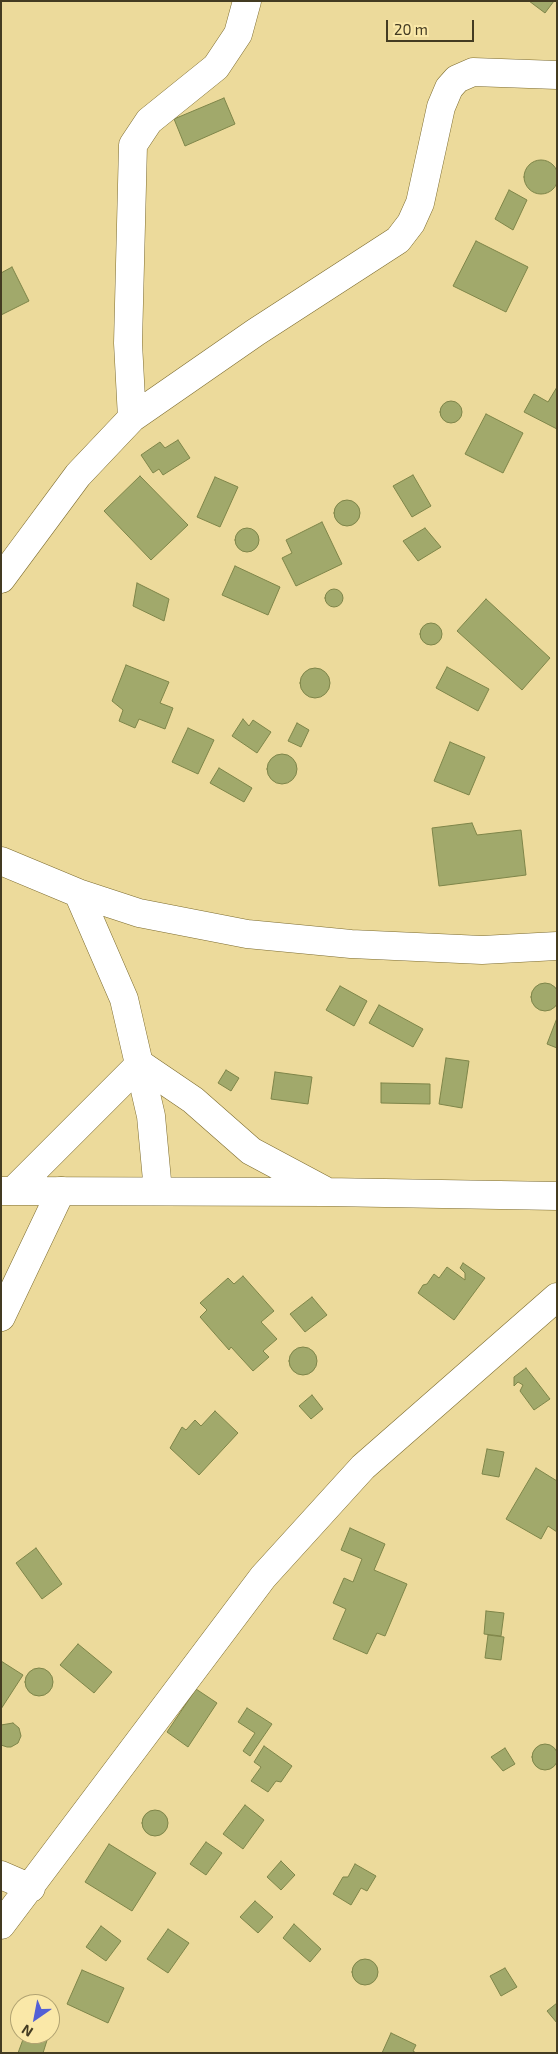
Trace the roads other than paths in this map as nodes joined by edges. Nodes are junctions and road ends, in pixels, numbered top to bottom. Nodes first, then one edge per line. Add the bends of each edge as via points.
1 (246, 1) edge
2 (557, 75) edge
3 (132, 418) junction
4 (1, 579) edge
5 (1, 860) edge
6 (78, 893) junction
7 (557, 946) edge
8 (140, 1064) junction
9 (7, 1191) edge
10 (60, 1191) junction
11 (158, 1191) junction
12 (327, 1192) junction
13 (557, 1196) edge
14 (557, 1297) edge
15 (1, 1316) edge
16 (1, 1875) edge
17 (31, 1888) junction
18 (1, 1925) edge

1 - 3 street via 238,34 216,67 150,121 133,145 128,343
2 - 3 street via 473,72 458,79 449,88 441,108 420,203 398,240 256,332
3 - 4 street via 78,475
5 - 6 street
6 - 7 street via 139,913 247,934 350,944 482,950
6 - 8 street via 124,999
8 - 9 street
8 - 11 street via 151,1116
8 - 12 street via 193,1100 251,1151
9 - 10 street
10 - 11 street
10 - 15 street
11 - 12 street
12 - 13 street
14 - 17 street via 363,1466 263,1577
16 - 17 street
17 - 18 street

